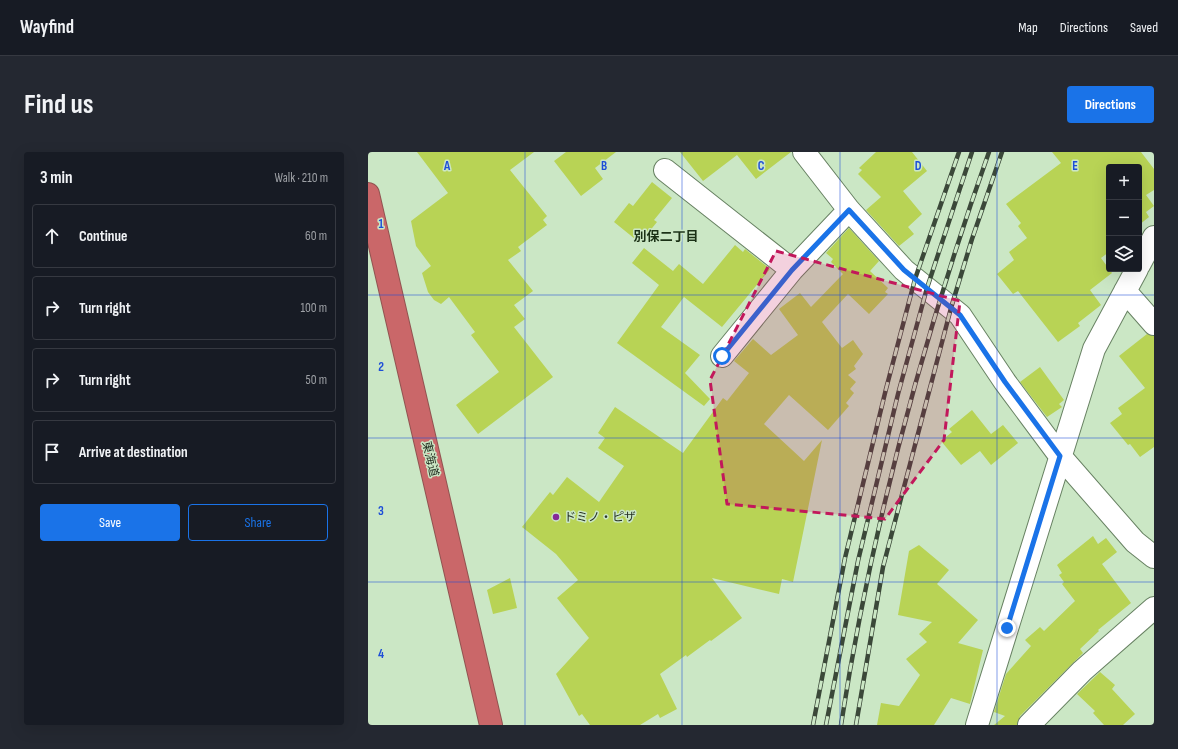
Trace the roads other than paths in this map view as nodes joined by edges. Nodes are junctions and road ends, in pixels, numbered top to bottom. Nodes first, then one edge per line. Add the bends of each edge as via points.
1 (804, 152) edge
2 (665, 170) dead end
3 (368, 194) edge
4 (849, 210) junction
5 (1154, 237) edge
6 (1142, 259) edge
7 (792, 270) junction
8 (1135, 272) edge
9 (1125, 291) junction
10 (1154, 324) edge
11 (722, 356) dead end
12 (1060, 456) junction
13 (1154, 557) edge
14 (1154, 608) edge
15 (492, 725) edge
16 (977, 725) edge
17 (1028, 725) edge

1 - 4 street
2 - 7 street
3 - 15 highway, 東海道
4 - 7 street
4 - 12 street via 904,270 960,315
5 - 6 street
7 - 11 street
8 - 9 street
9 - 10 street
9 - 12 street via 1094,349
12 - 13 street via 1135,542
12 - 16 street
14 - 17 street via 1082,671

